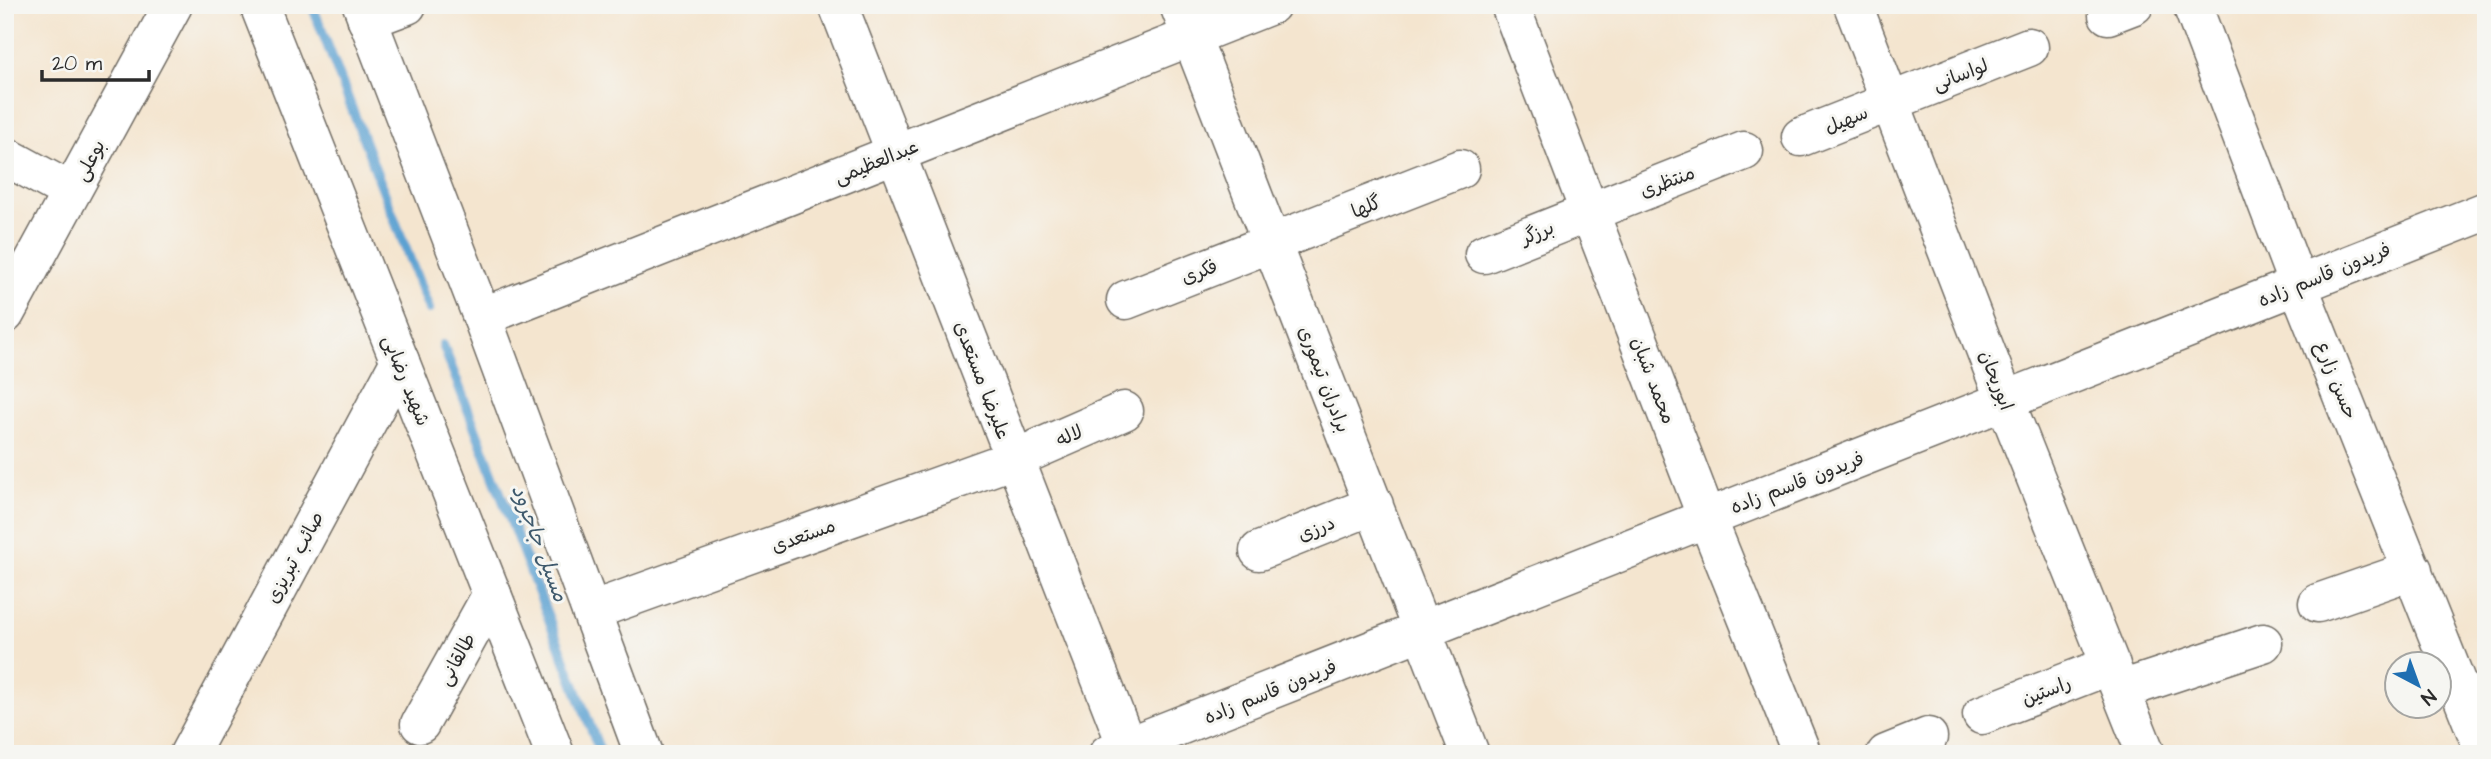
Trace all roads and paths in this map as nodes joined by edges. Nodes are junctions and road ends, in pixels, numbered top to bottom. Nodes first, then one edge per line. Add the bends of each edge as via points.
1 (173, 5) edge
2 (259, 5) edge
3 (407, 5) edge
4 (838, 5) edge
5 (1271, 5) edge
6 (1510, 5) edge
7 (1853, 5) edge
8 (2192, 5) edge
9 (364, 13) edge
10 (1185, 21) edge
11 (2029, 47) dead end
12 (1890, 102) junction
13 (1801, 138) dead end
14 (1744, 150) dead end
15 (896, 153) junction
16 (5, 156) edge
17 (1460, 169) dead end
18 (71, 192) junction
19 (1590, 211) junction
20 (2486, 211) edge
21 (1272, 243) junction
22 (1484, 254) dead end
23 (2298, 285) junction
24 (1126, 300) dead end
25 (5, 314) edge
26 (482, 317) junction
27 (400, 361) junction
28 (2005, 401) junction
29 (1124, 411) dead end
30 (1014, 459) junction
31 (1374, 505) junction
32 (1707, 518) junction
33 (1259, 551) dead end
34 (2413, 570) junction
35 (492, 594) junction
36 (2318, 603) dead end
37 (591, 611) junction
38 (1421, 631) junction
39 (2263, 643) dead end
40 (2116, 677) junction
41 (1982, 715) dead end
42 (420, 724) dead end
43 (1928, 737) dead end
44 (1122, 752) edge
45 (189, 754) edge
46 (555, 754) edge
47 (644, 754) edge
48 (1470, 754) edge
49 (1802, 754) edge
50 (1886, 754) edge
51 (2146, 754) edge
52 (2485, 754) edge

1 - 18 street, بوعلی
2 - 27 street, شهید رضایی
3 - 9 street
4 - 15 street, علیرضا مستعدی
5 - 10 street, عبدالعظیمی
6 - 19 street, محمد شبان
7 - 12 street, ابوریحان
8 - 23 street, حسن زارع
9 - 26 street
10 - 15 street, عبدالعظیمی
10 - 21 street, برادران تیموری
11 - 12 street, لواسانی
12 - 13 street, سهیل
12 - 28 street, ابوریحان
14 - 19 street, منتظری
15 - 26 street, عبدالعظیمی
15 - 30 street, علیرضا مستعدی
16 - 18 street
17 - 21 street, گلها
18 - 25 street, بوعلی
19 - 22 street, برزگر
19 - 32 street, محمد شبان
20 - 23 street, فریدون قاسم زاده
21 - 24 street, فکری
21 - 31 street, برادران تیموری
23 - 28 street, فریدون قاسم زاده
23 - 34 street, حسن زارع
26 - 37 street
27 - 35 street, شهید رضایی
27 - 45 street, صائب تبریزی
28 - 32 street, فریدون قاسم زاده
28 - 40 street, ابوریحان
29 - 30 street, لاله
30 - 37 street, مستعدی
30 - 44 street, علیرضا مستعدی
31 - 33 street, درزی
31 - 38 street, برادران تیموری
32 - 38 street, فریدون قاسم زاده
32 - 49 street, محمد شبان
34 - 36 street
34 - 52 street, حسن زارع
35 - 42 street, طالقانی
35 - 46 street, شهید رضایی
37 - 47 street
38 - 44 street, فریدون قاسم زاده
38 - 48 street, برادران تیموری
39 - 40 street, راستین
40 - 41 street, راستین
40 - 51 street, ابوریحان
43 - 50 street

